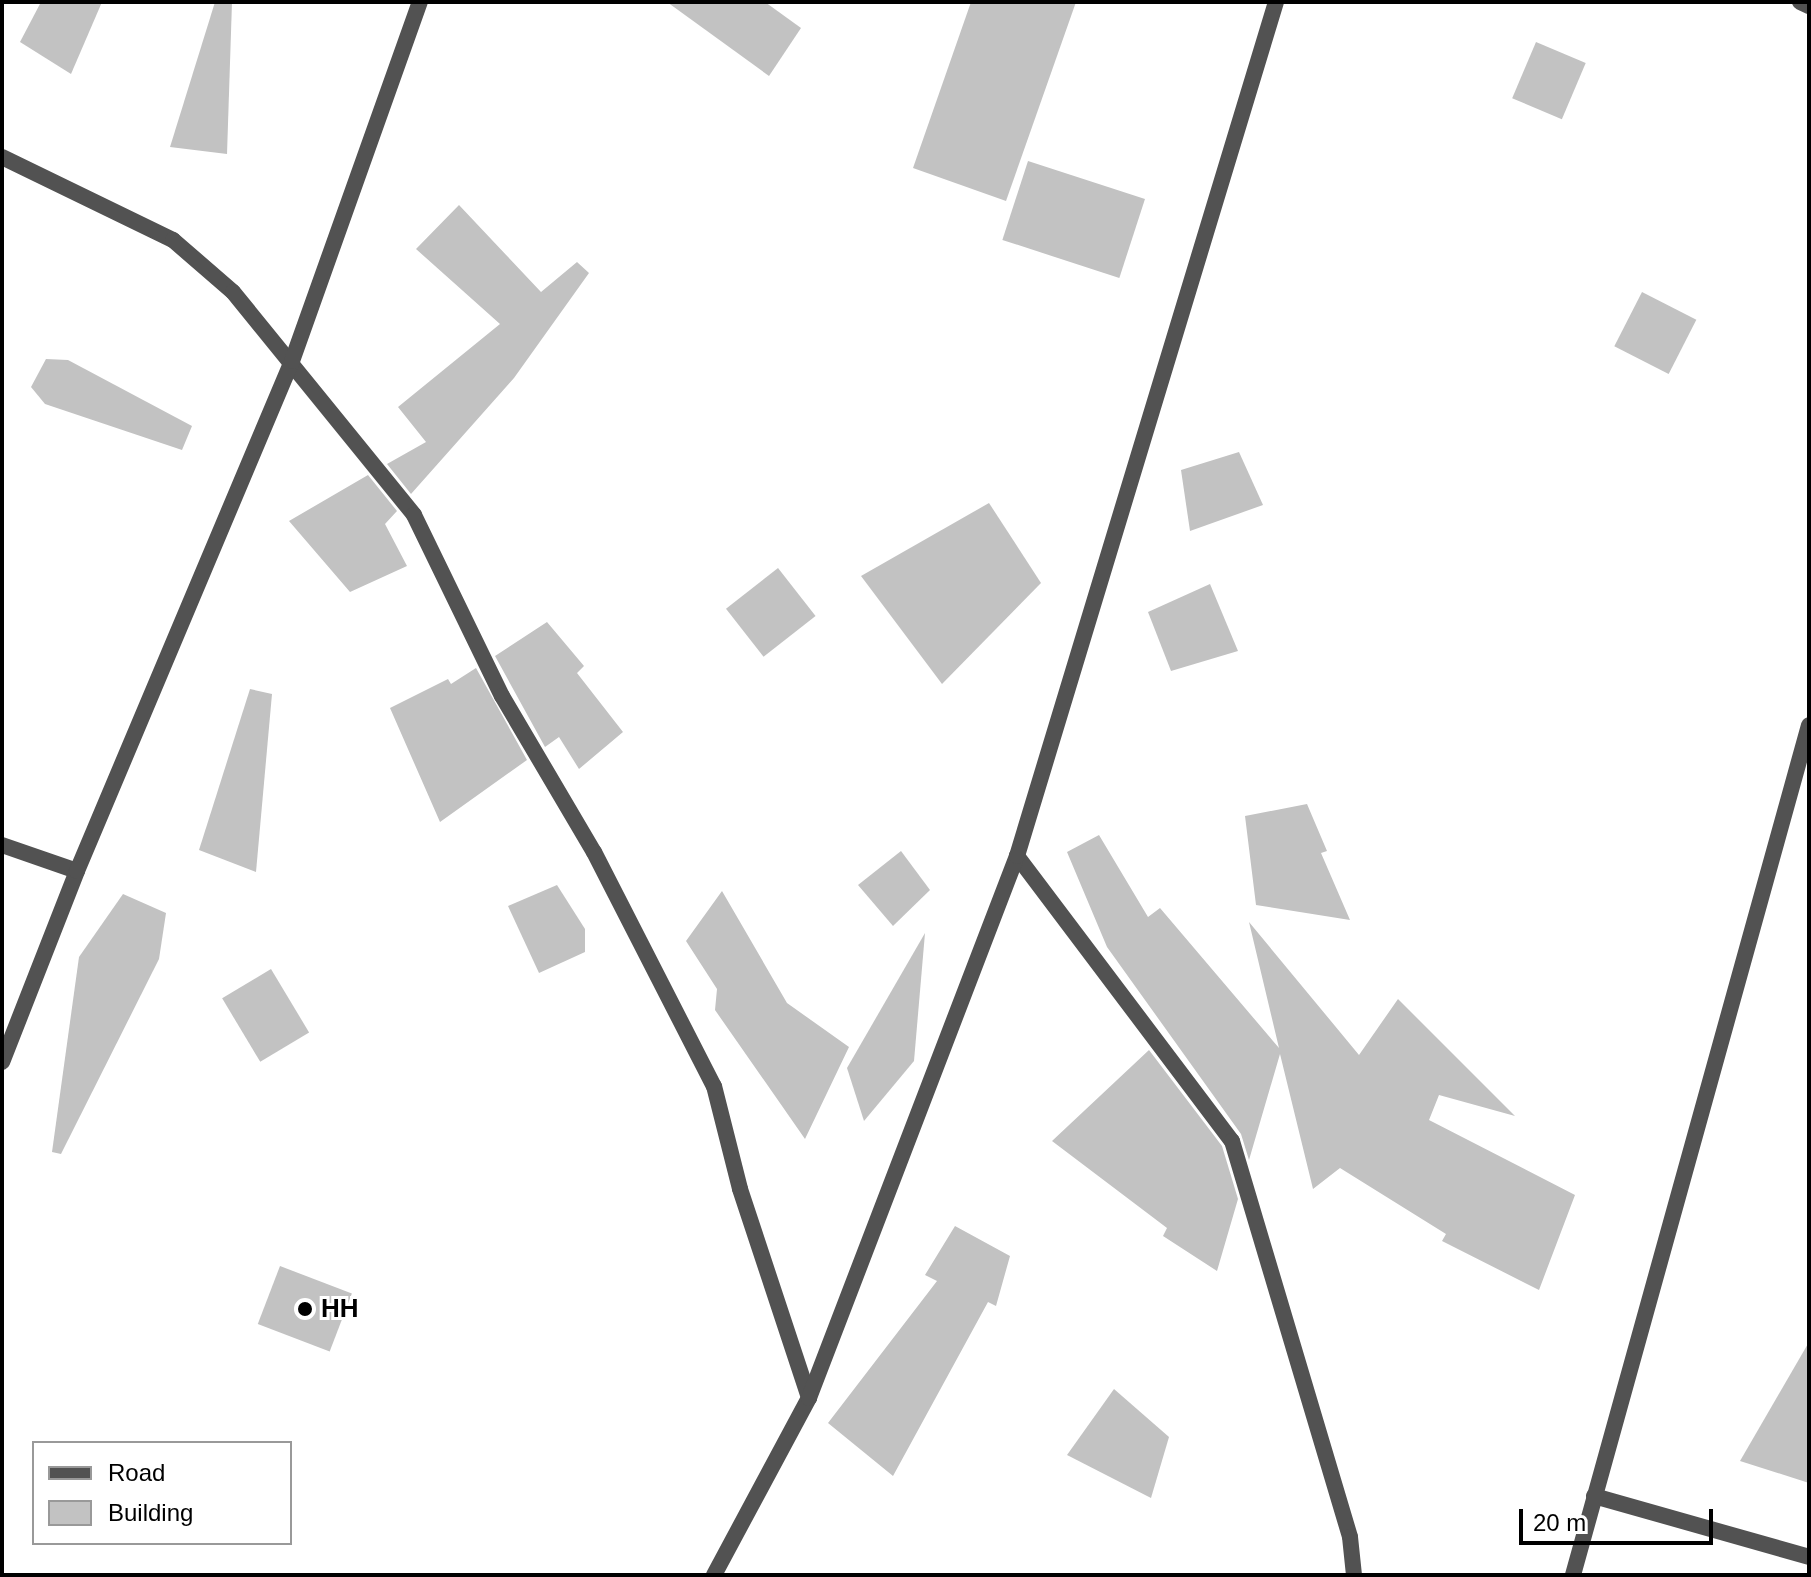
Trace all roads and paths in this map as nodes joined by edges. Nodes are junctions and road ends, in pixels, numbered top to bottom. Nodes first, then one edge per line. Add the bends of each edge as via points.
1 (420, 2) edge
2 (1276, 2) edge
3 (1800, 2) edge
4 (1809, 6) edge
5 (2, 157) edge
6 (292, 361) junction
7 (1809, 725) edge
8 (2, 845) edge
9 (1017, 856) junction
10 (77, 871) junction
11 (2, 1062) edge
12 (809, 1398) junction
13 (1594, 1496) junction
14 (1809, 1557) edge
15 (714, 1575) edge
16 (1354, 1575) edge
17 (1573, 1575) edge

1 - 6 street
2 - 9 street
3 - 4 street
5 - 6 street via 173,240 233,292
6 - 10 street
6 - 12 street via 414,515 502,696 594,852 714,1086 740,1189
7 - 13 street
8 - 10 street
9 - 12 street
9 - 16 street via 1232,1141 1350,1537
10 - 11 street
12 - 15 street
13 - 14 street
13 - 17 street

